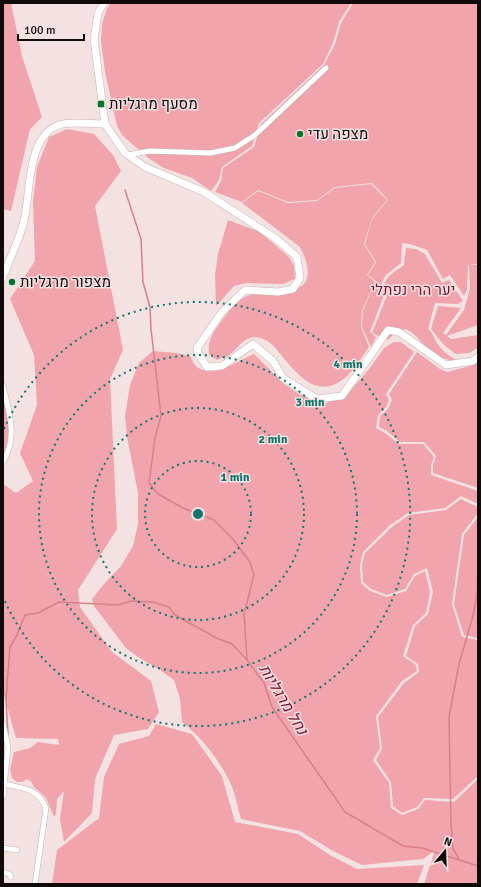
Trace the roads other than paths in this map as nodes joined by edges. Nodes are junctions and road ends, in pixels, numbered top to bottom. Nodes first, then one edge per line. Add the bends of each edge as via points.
1 (104, 3) edge
2 (326, 68) dead end
3 (105, 124) junction
4 (127, 155) junction
5 (5, 272) joint
6 (3, 280) edge
7 (478, 357) edge
8 (3, 386) edge
9 (3, 462) edge
10 (3, 723) edge
11 (5, 747) edge
12 (5, 784) junction
13 (3, 796) edge
14 (3, 848) edge
15 (17, 850) dead end
16 (3, 872) edge
17 (11, 877) dead end
18 (35, 884) edge

1 - 3 main road via 98,14 94,39
2 - 4 street via 255,135 235,148 210,153 150,151
3 - 4 main road
3 - 5 main road via 60,125 43,137 37,147 33,163 24,220
4 - 7 main road via 145,168 204,192 275,238 297,257 300,278 293,289 278,292 245,290 222,312 197,348 207,367 222,366 253,344 273,362 283,378 317,398 342,396 388,330 399,332 446,365 473,361
5 - 6 street
8 - 9 street via 12,427
10 - 11 street
11 - 12 street
12 - 13 street
12 - 18 street via 33,792 42,799 46,808
14 - 15 street
16 - 17 street

